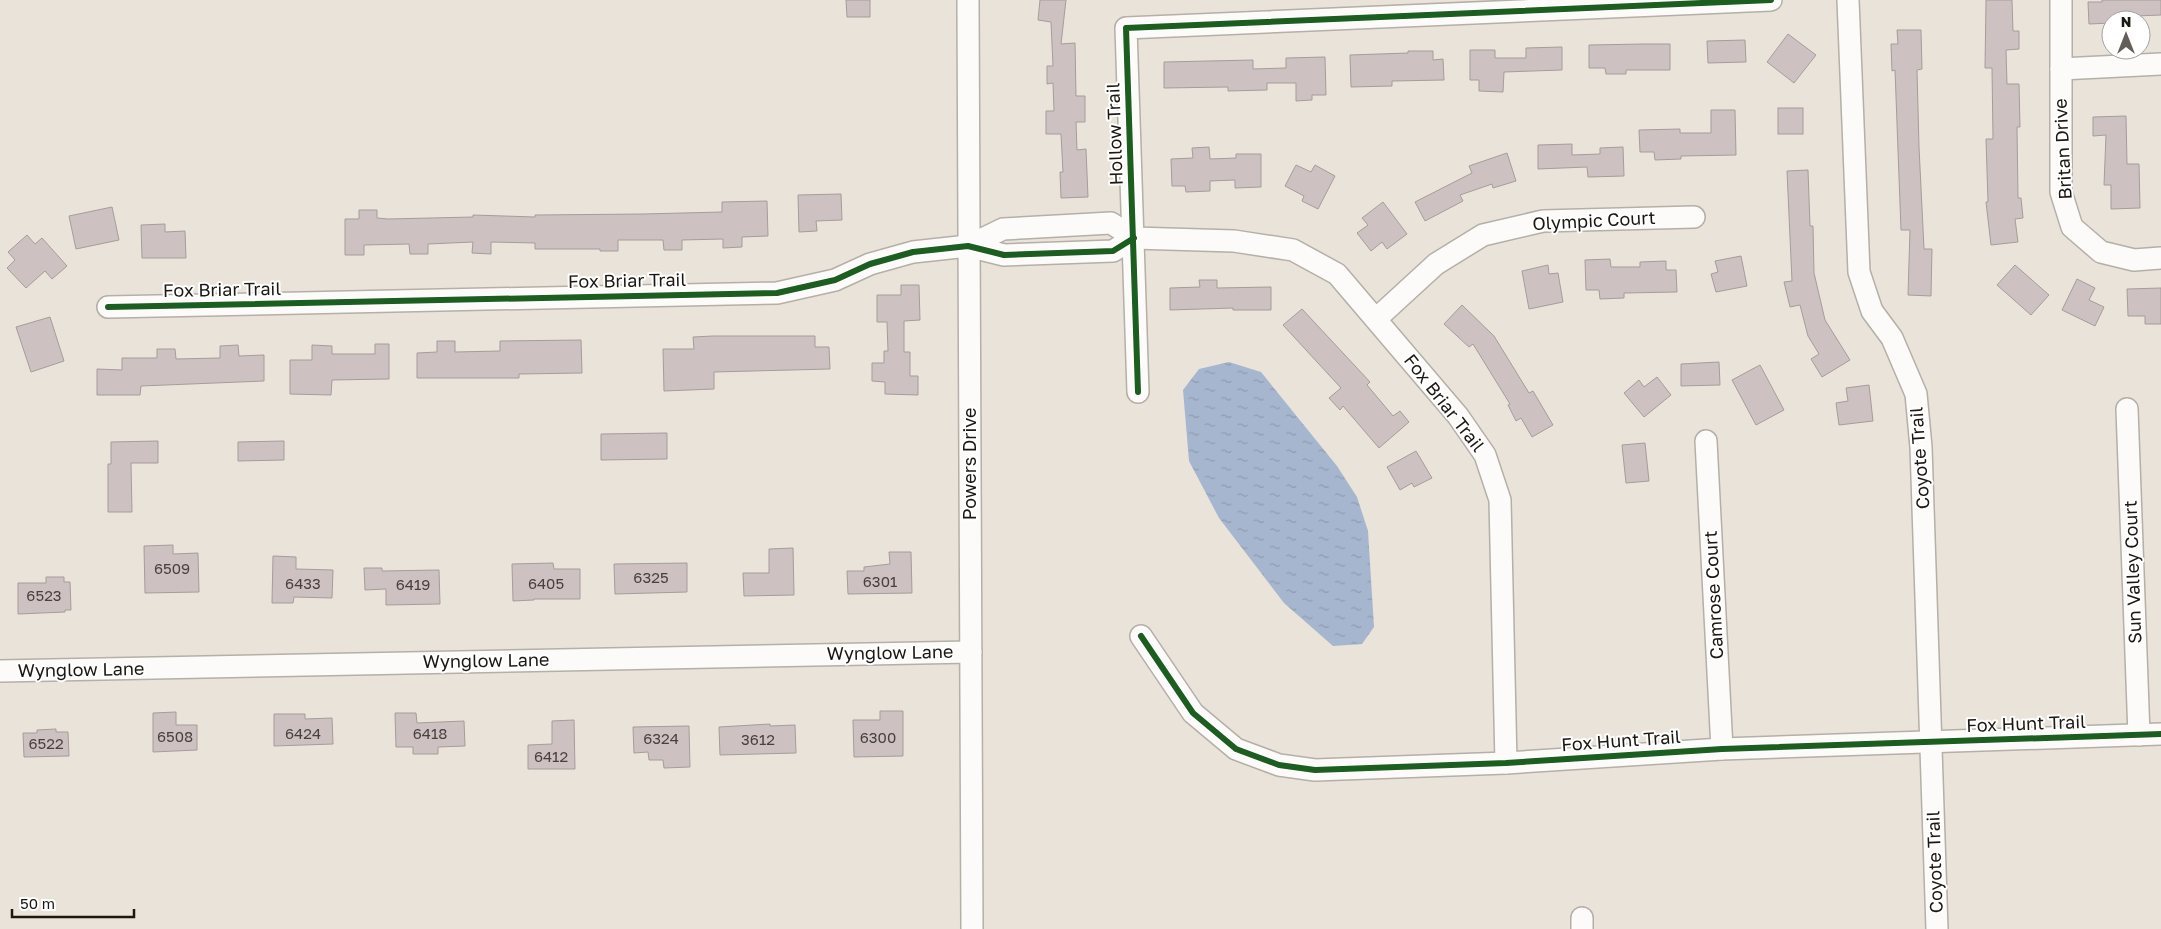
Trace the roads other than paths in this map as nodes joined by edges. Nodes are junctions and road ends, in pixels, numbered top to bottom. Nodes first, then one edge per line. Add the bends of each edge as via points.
1 (968, 0) edge
2 (1771, 0) edge
3 (1848, 0) edge
4 (2060, 0) edge
5 (2161, 64) edge
6 (2061, 69) junction
7 (1694, 217) dead end
8 (1134, 238) junction
9 (968, 246) junction
10 (2161, 258) edge
11 (108, 307) dead end
12 (1376, 319) junction
13 (1138, 392) dead end
14 (2127, 409) dead end
15 (1706, 441) dead end
16 (1141, 636) dead end
17 (971, 652) junction
18 (0, 671) edge
19 (2139, 734) junction
20 (2161, 734) edge
21 (1931, 742) junction
22 (1722, 749) junction
23 (1506, 763) junction
24 (972, 929) edge
25 (1937, 929) edge

1 - 9 street, Powers Drive
2 - 8 street, Hollow Trail via 1126,28
3 - 21 street, Coyote Trail via 1859,272 1872,311 1892,338 1916,394 1921,447
4 - 6 street, Britan Drive
5 - 6 street
6 - 10 street, Britan Drive via 2062,192 2072,227 2101,252 2134,260
7 - 12 street, Olympic Court via 1543,221 1483,235 1436,264
8 - 9 street, Fox Briar Trail via 1111,224 1013,228 1003,229
8 - 12 street, Fox Briar Trail via 1234,242 1293,250 1337,274
8 - 13 street, Hollow Trail
9 - 11 street, Fox Briar Trail via 913,252 870,264 835,280 777,293
9 - 17 street, Powers Drive
12 - 23 street, Fox Briar Trail via 1458,416 1485,455 1500,500
14 - 19 street, Sun Valley Court
15 - 22 street, Camrose Court
16 - 23 street, Fox Hunt Trail via 1193,713 1236,749 1279,765 1315,770
17 - 18 street, Wynglow Lane
17 - 24 street, Powers Drive
19 - 20 street, Fox Hunt Trail
19 - 21 street, Fox Hunt Trail
21 - 22 street, Fox Hunt Trail
21 - 25 street, Coyote Trail
22 - 23 street, Fox Hunt Trail

